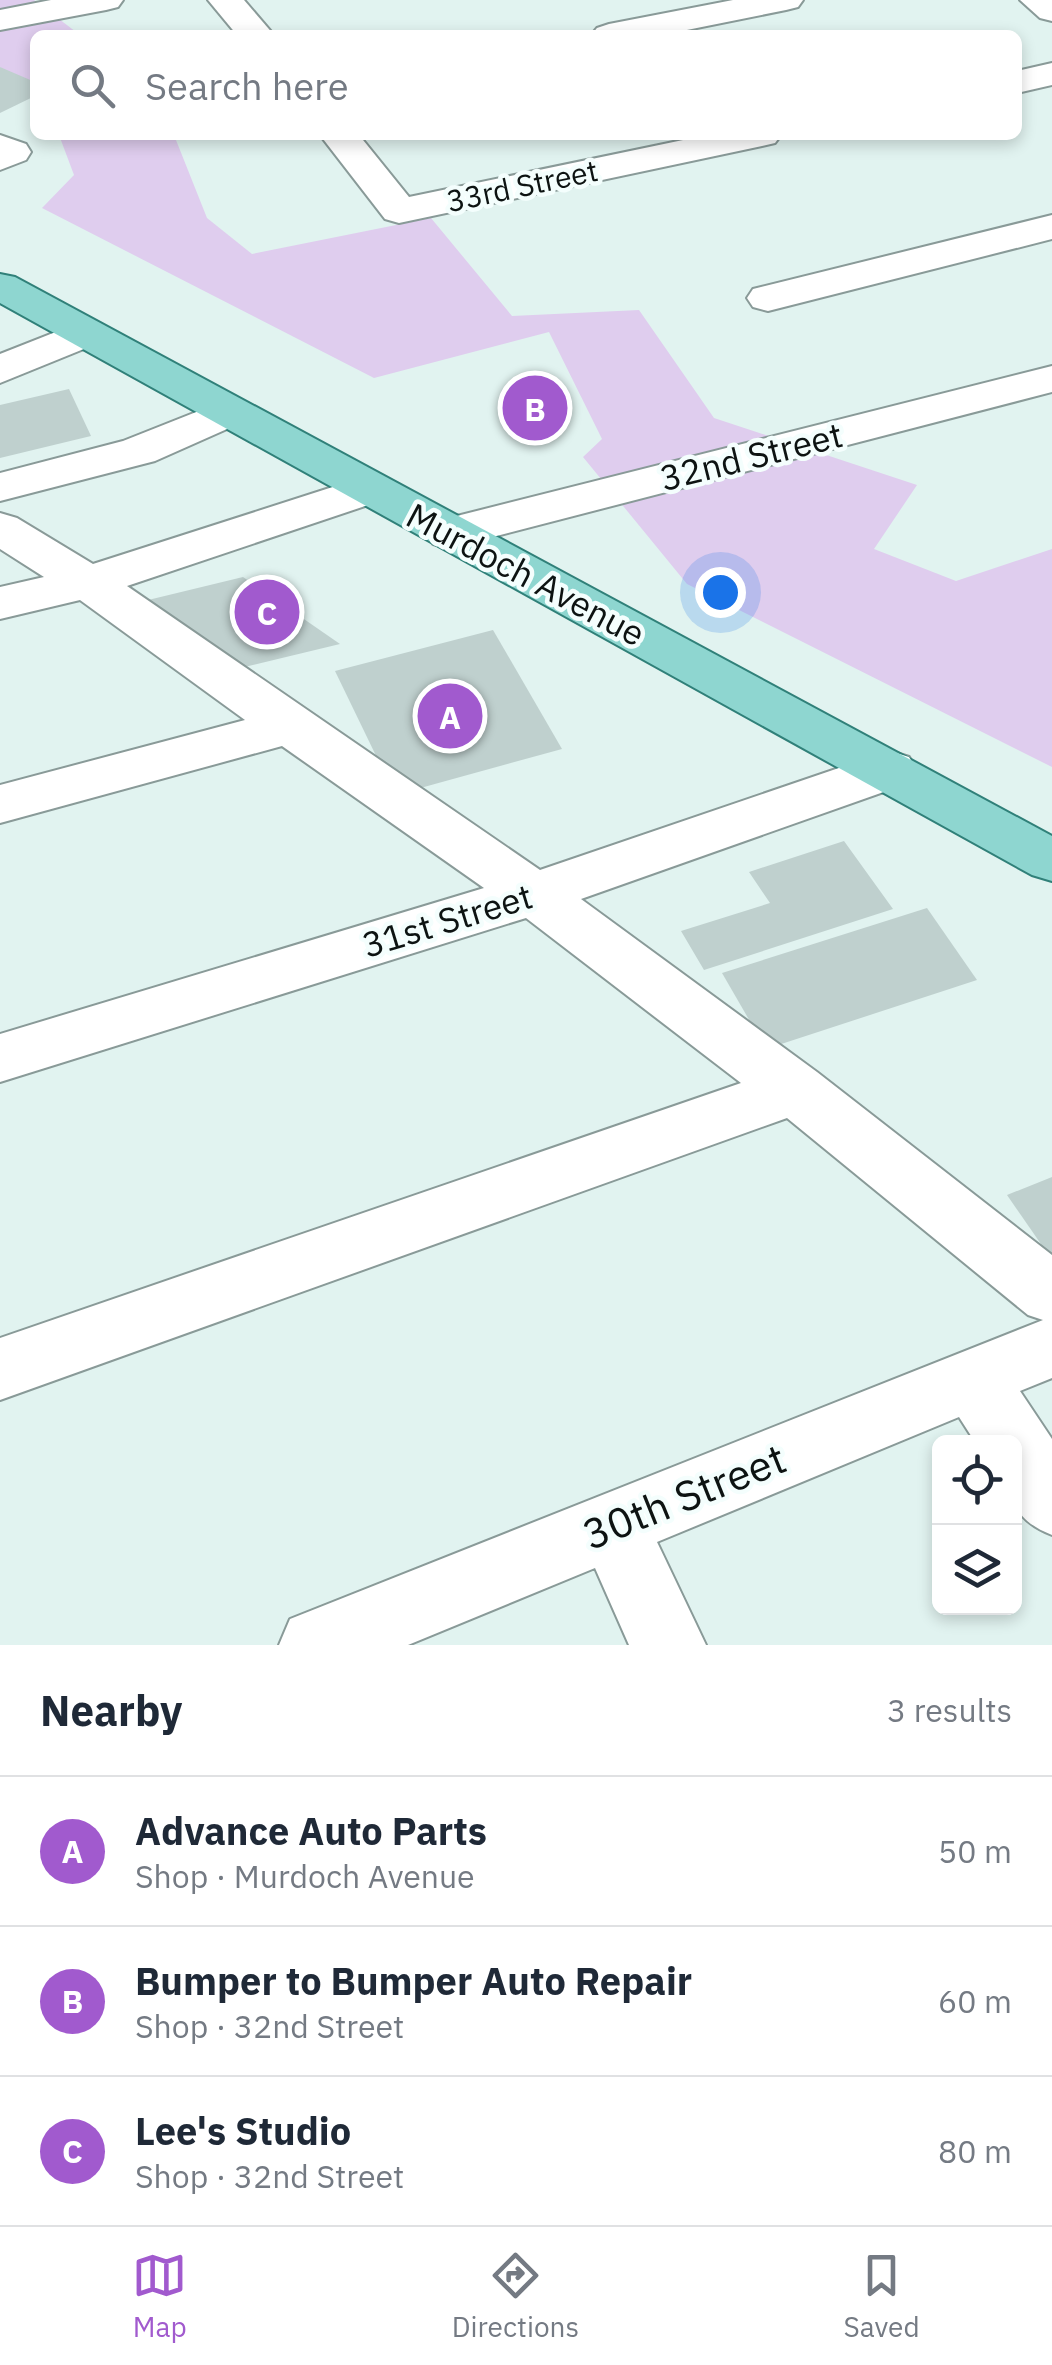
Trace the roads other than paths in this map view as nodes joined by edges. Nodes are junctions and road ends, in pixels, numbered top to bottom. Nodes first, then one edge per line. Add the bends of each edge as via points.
1 (106, 0) edge
2 (225, 0) edge
3 (786, 0) edge
4 (1037, 0) edge
5 (1052, 11) edge
6 (0, 20) edge
7 (252, 30) edge
8 (634, 30) edge
9 (1052, 74) edge
10 (1022, 81) edge
11 (344, 140) edge
12 (738, 140) edge
13 (0, 146) edge
14 (0, 158) edge
15 (1052, 228) edge
16 (0, 286) edge
17 (768, 298) dead end
18 (86, 333) junction
19 (2, 367) edge
20 (1052, 378) edge
21 (228, 412) junction
22 (0, 487) edge
23 (370, 489) junction
24 (0, 528) edge
25 (450, 533) junction
26 (88, 582) junction
27 (0, 604) edge
28 (289, 726) junction
29 (890, 770) junction
30 (0, 804) edge
31 (1052, 860) edge
32 (534, 894) junction
33 (0, 1058) edge
34 (796, 1090) junction
35 (1052, 1294) edge
36 (1052, 1347) edge
37 (0, 1369) edge
38 (973, 1379) junction
39 (1009, 1435) edge
40 (1022, 1455) edge
41 (1052, 1501) edge
42 (612, 1525) junction
43 (363, 1636) edge
44 (668, 1645) edge

1 - 6 street
2 - 7 street
3 - 8 street
4 - 5 street
9 - 10 street
11 - 12 street, 33rd Street via 399,211
13 - 14 street via 12,152
15 - 17 street
16 - 18 main road, Murdoch Avenue
18 - 19 street
18 - 21 main road, Murdoch Avenue
20 - 25 street, 32nd Street
21 - 22 street via 139,451
21 - 23 main road, Murdoch Avenue
23 - 25 main road, Murdoch Avenue
23 - 26 street
24 - 26 street
25 - 29 main road, Murdoch Avenue
26 - 27 street
26 - 28 street
28 - 30 street
28 - 32 street
29 - 31 main road, Murdoch Avenue
29 - 32 street, 31st Street
32 - 33 street, 31st Street
32 - 34 street
34 - 35 street
34 - 37 street
36 - 38 street, 30th Street
38 - 39 street
38 - 42 street, 30th Street
40 - 41 street
42 - 43 street, 30th Street
42 - 44 street

